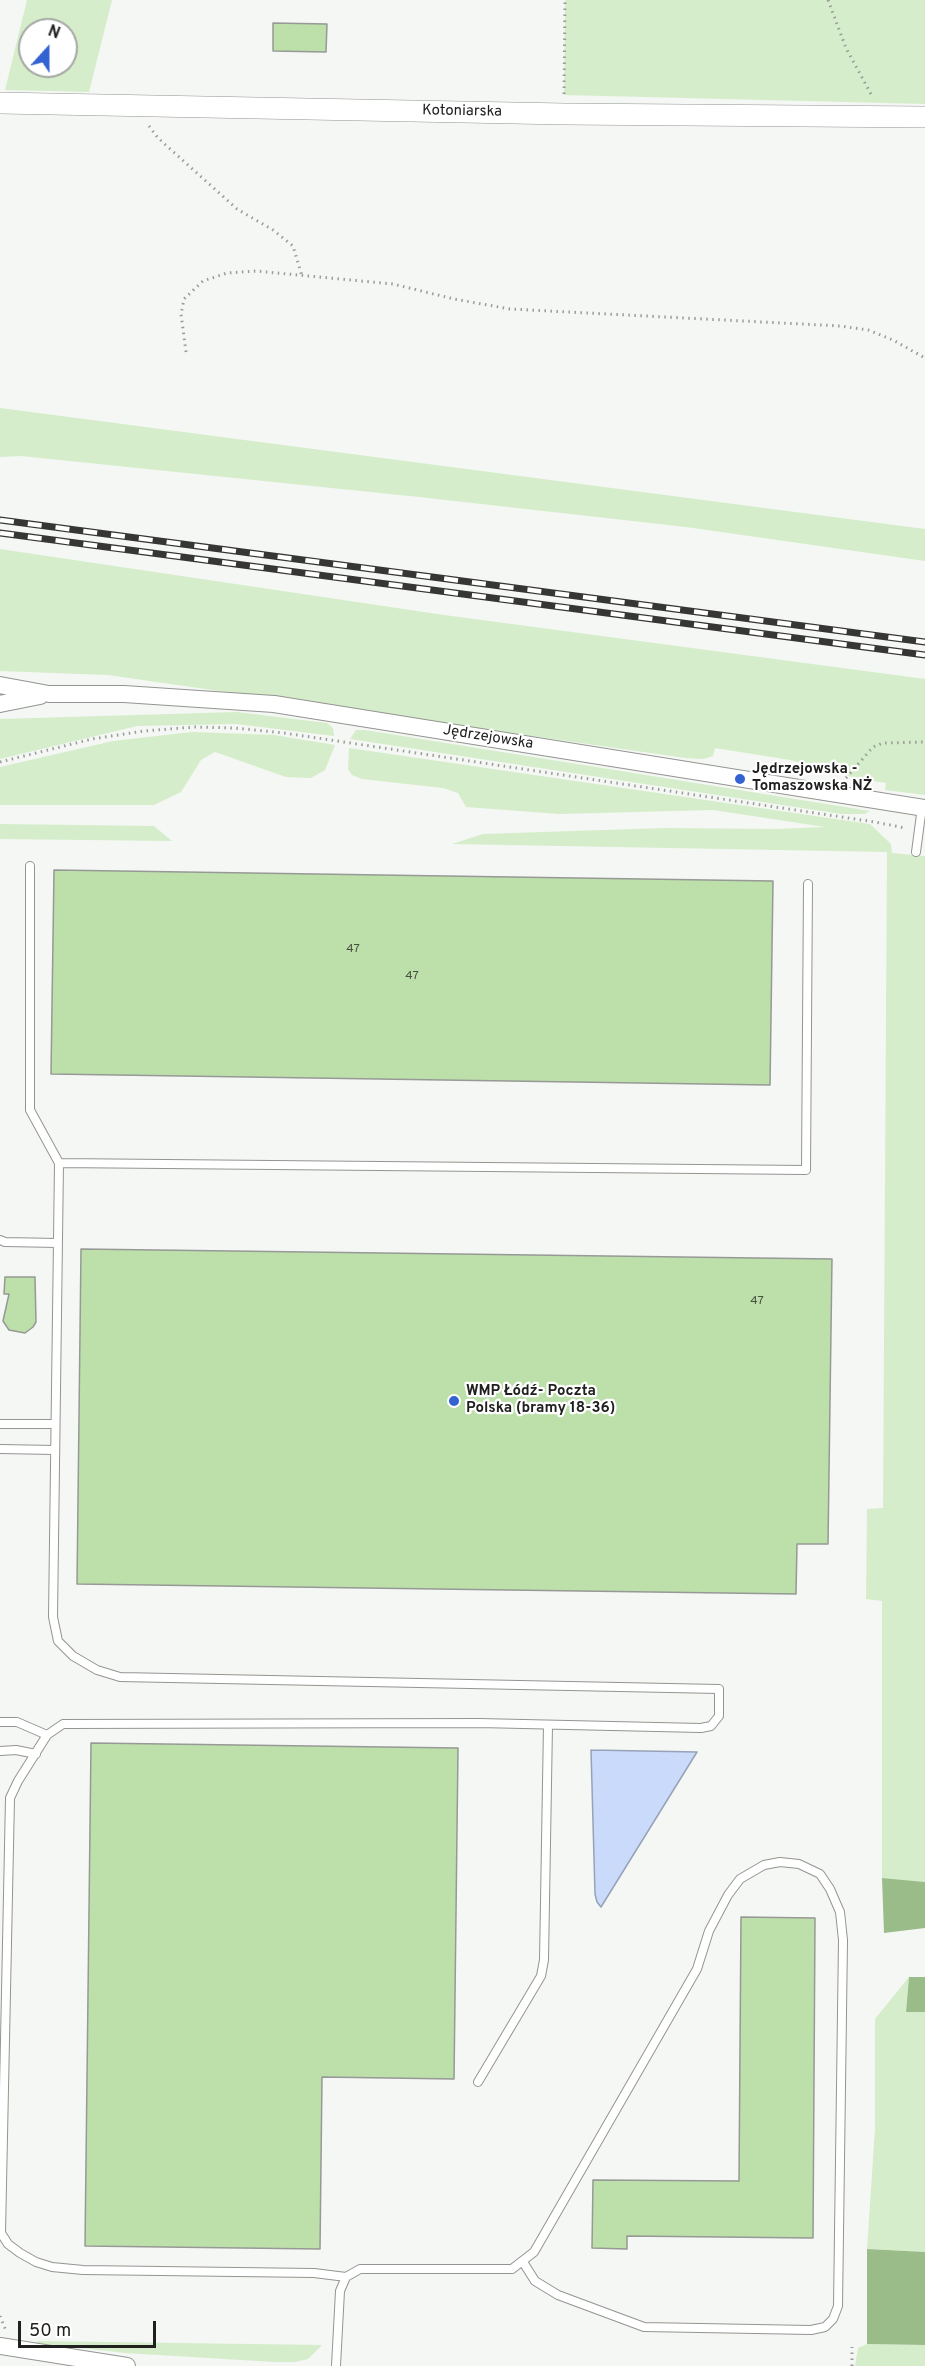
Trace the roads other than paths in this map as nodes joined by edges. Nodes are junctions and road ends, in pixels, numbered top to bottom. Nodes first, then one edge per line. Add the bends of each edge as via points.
1 (0, 103) edge
2 (925, 117) edge
3 (0, 685) edge
4 (49, 694) junction
5 (0, 704) edge
6 (924, 808) edge
7 (916, 852) dead end
8 (30, 866) dead end
9 (808, 884) dead end
10 (59, 1163) junction
11 (0, 1240) edge
12 (58, 1243) junction
13 (0, 1424) edge
14 (55, 1424) junction
15 (0, 1449) edge
16 (55, 1450) junction
17 (0, 1722) edge
18 (548, 1725) junction
19 (47, 1735) junction
20 (0, 1751) edge
21 (36, 1754) junction
22 (478, 2082) dead end
23 (522, 2262) junction
24 (346, 2277) junction
25 (3, 2341) edge
26 (127, 2366) edge
27 (336, 2366) edge

1 - 2 street, Kotoniarska
3 - 4 street, Jędrzejowska
4 - 5 street, Jędrzejowska
4 - 6 street, Jędrzejowska via 274,704
6 - 7 lane
8 - 10 lane via 30,1110
9 - 10 lane via 806,1170
10 - 12 lane
11 - 12 lane
12 - 14 lane
13 - 14 lane
14 - 16 lane
15 - 16 lane
16 - 18 lane via 52,1617 58,1641 73,1656 97,1670 120,1677 719,1689 719,1716 711,1726
17 - 19 lane via 17,1722
18 - 19 lane via 63,1724
18 - 22 lane via 541,1976
19 - 21 lane
20 - 21 lane
21 - 24 lane via 10,1798 1,2233 20,2253 52,2267
23 - 23 lane via 534,2252 697,1969 709,1931 740,1878 764,1865 780,1862 799,1864 820,1874 840,1912 843,1940 838,2306 833,2319 825,2327 811,2330 644,2326 558,2295 535,2281
23 - 24 lane via 513,2269 493,2270 360,2269
24 - 27 lane via 340,2291
25 - 26 street

